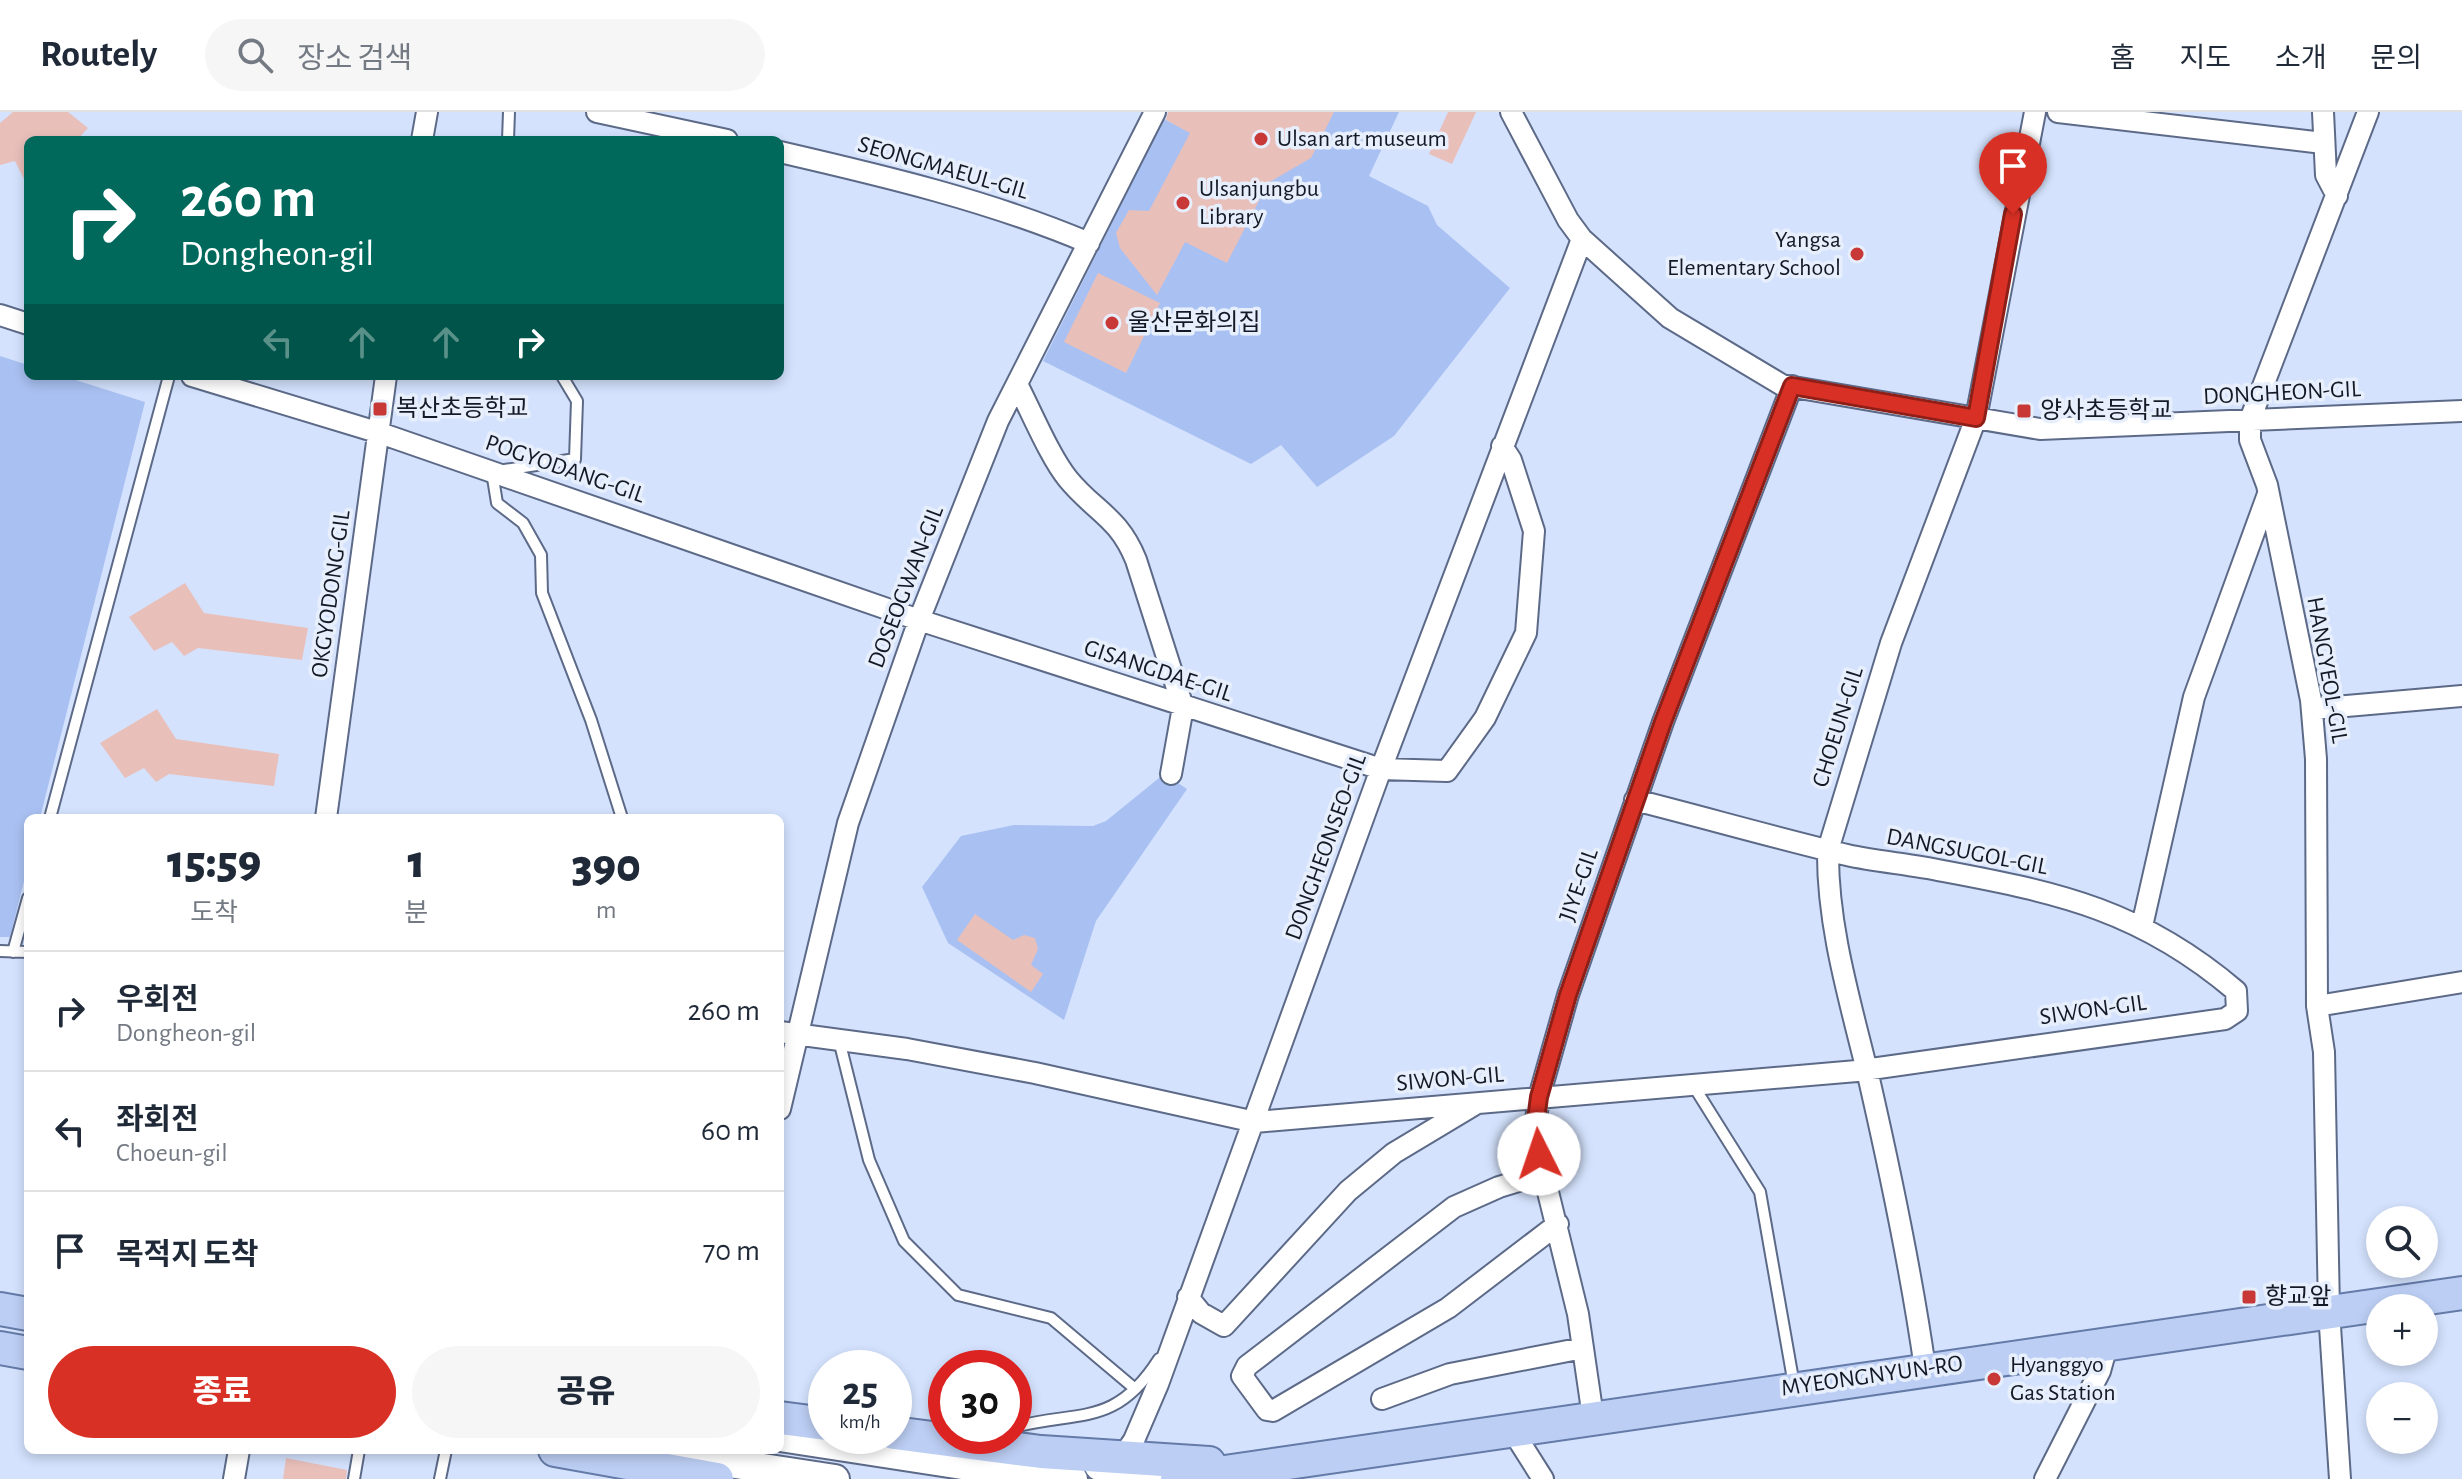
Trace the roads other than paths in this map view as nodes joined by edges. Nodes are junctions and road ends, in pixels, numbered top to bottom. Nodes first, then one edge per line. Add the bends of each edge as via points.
1 (427, 112) edge
2 (509, 112) edge
3 (597, 112) edge
4 (1155, 112) edge
5 (1511, 112) edge
6 (2035, 112) edge
7 (2058, 112) edge
8 (2323, 112) edge
9 (2368, 112) edge
10 (2209, 121) edge
11 (423, 136) edge
12 (508, 136) edge
13 (708, 136) edge
14 (2323, 143) junction
15 (784, 153) edge
16 (2337, 196) junction
17 (1582, 239) junction
18 (1089, 243) junction
19 (0, 315) edge
20 (24, 323) edge
21 (168, 380) edge
22 (205, 380) edge
23 (386, 380) edge
24 (564, 380) edge
25 (1017, 384) junction
26 (1792, 386) junction
27 (2462, 411) edge
28 (1976, 418) junction
29 (2250, 420) junction
30 (380, 433) junction
31 (1502, 446) junction
32 (492, 472) junction
33 (2268, 494) junction
34 (919, 620) junction
35 (2462, 696) edge
36 (1183, 707) junction
37 (2312, 709) junction
38 (1381, 769) junction
39 (1171, 774) dead end
40 (1635, 800) junction
41 (51, 814) edge
42 (327, 814) edge
43 (621, 814) edge
44 (1828, 850) junction
45 (24, 912) edge
46 (2142, 926) junction
47 (0, 951) edge
48 (13, 952) junction
49 (24, 952) edge
50 (2462, 982) edge
51 (2317, 1006) junction
52 (2225, 1019) joint
53 (789, 1033) edge
54 (839, 1040) junction
55 (1866, 1070) junction
56 (784, 1075) edge
57 (1693, 1085) junction
58 (1539, 1097) junction
59 (1477, 1103) junction
60 (1255, 1122) junction
61 (1545, 1173) junction
62 (1558, 1224) junction
63 (2462, 1293) edge
64 (1188, 1297) junction
65 (0, 1309) edge
66 (2329, 1311) junction
67 (24, 1313) edge
68 (1173, 1337) junction
69 (2108, 1342) junction
70 (0, 1348) edge
71 (1583, 1348) junction
72 (24, 1352) edge
73 (1925, 1368) junction
74 (1795, 1387) junction
75 (1134, 1388) junction
76 (1382, 1399) dead end
77 (1593, 1417) junction
78 (784, 1419) edge
79 (808, 1422) edge
80 (1032, 1424) edge
81 (1512, 1430) junction
82 (784, 1437) edge
83 (1380, 1449) junction
84 (238, 1454) edge
85 (358, 1454) edge
86 (445, 1454) edge
87 (577, 1454) edge
88 (672, 1454) edge
89 (1015, 1454) edge
90 (1282, 1464) junction
91 (1048, 1466) edge
92 (1138, 1466) edge
93 (1237, 1476) edge
94 (234, 1479) edge
95 (354, 1479) edge
96 (440, 1479) edge
97 (717, 1479) edge
98 (835, 1479) edge
99 (1074, 1479) edge
100 (1353, 1479) edge
101 (1543, 1479) edge
102 (2045, 1479) edge
103 (2340, 1479) edge

1 - 11 street
2 - 12 lane
3 - 13 street
4 - 18 street, DOSEOGWAN-GIL
5 - 17 street, DONGHEON-GIL
6 - 28 street, CHOEUN-GIL
7 - 10 street
8 - 14 street
9 - 16 street
10 - 14 street
14 - 16 street via 2326,175
15 - 18 street, SEONGMAEUL-GIL via 1036,220
16 - 29 street
17 - 26 street, DONGHEON-GIL via 1670,318
17 - 31 street, DONGHEONSEO-GIL
18 - 25 street, DOSEOGWAN-GIL
19 - 20 street
21 - 41 lane
22 - 30 street, POGYODANG-GIL
23 - 30 street, OKGYODONG-GIL
24 - 32 lane via 577,401 575,459
25 - 34 street, DOSEOGWAN-GIL
25 - 36 street via 1067,479 1127,537
26 - 28 street, DONGHEON-GIL
26 - 40 street, JIYE-GIL
27 - 29 street, DONGHEON-GIL
28 - 29 street, DONGHEON-GIL via 2040,429
28 - 44 street, CHOEUN-GIL via 1891,643
29 - 33 street, HANGYEOL-GIL via 2250,440
30 - 32 street, POGYODANG-GIL
30 - 42 street, OKGYODONG-GIL
31 - 38 street, DONGHEONSEO-GIL
31 - 38 street, GISANGDAE-GIL via 1534,531 1526,633 1485,718 1447,771
32 - 34 street, POGYODANG-GIL
32 - 43 lane via 497,503 523,523 541,555 542,593
33 - 37 street, HANGYEOL-GIL
33 - 46 street via 2194,697
34 - 36 street, GISANGDAE-GIL
34 - 53 street, DOSEOGWAN-GIL via 848,823
35 - 37 street
36 - 38 street, GISANGDAE-GIL
36 - 39 street
37 - 51 street, HANGYEOL-GIL via 2319,886
38 - 60 street, DONGHEONSEO-GIL
40 - 44 street, DANGSUGOL-GIL
40 - 58 street, JIYE-GIL
44 - 46 street, DANGSUGOL-GIL via 2097,906
44 - 55 street, CHOEUN-GIL via 1828,885
45 - 48 lane
46 - 52 street, DANGSUGOL-GIL via 2236,991 2237,1011
47 - 48 lane
48 - 49 lane
50 - 51 street
51 - 66 street, HANGYEOL-GIL via 2324,1052
52 - 55 street, SIWON-GIL
53 - 54 street, SIWON-GIL
53 - 56 street, DOSEOGWAN-GIL
54 - 60 street, SIWON-GIL via 1035,1073
54 - 75 lane via 869,1160 904,1241 958,1295 1051,1318
55 - 57 street, SIWON-GIL
55 - 73 street, CHOEUN-GIL via 1911,1269
57 - 58 street, SIWON-GIL
57 - 74 lane via 1760,1192
58 - 59 street, SIWON-GIL
58 - 61 street, JIYE-GIL via 1534,1135
59 - 60 street, SIWON-GIL
59 - 64 street via 1394,1153 1348,1191 1224,1326 1201,1313
60 - 64 street, DONGHEONSEO-GIL
61 - 62 street, JIYE-GIL
61 - 62 street via 1454,1207 1247,1366 1242,1376 1273,1411 1448,1308
62 - 71 street, JIYE-GIL
63 - 66 main road, MYEONGNYUN-RO
64 - 68 street, DONGHEONSEO-GIL
65 - 67 main road
66 - 69 main road, MYEONGNYUN-RO
66 - 103 street, HANGYEOL-GIL
68 - 75 lane
68 - 92 street, DONGHEONSEO-GIL
69 - 73 main road, MYEONGNYUN-RO
69 - 102 street via 2100,1371
70 - 72 main road
71 - 76 street via 1450,1374
71 - 77 street, JIYE-GIL
73 - 74 main road, MYEONGNYUN-RO
74 - 77 main road, MYEONGNYUN-RO
75 - 80 lane via 1103,1411
77 - 81 main road, MYEONGNYUN-RO
78 - 79 main road
81 - 83 main road, MYEONGNYUN-RO
81 - 101 street
82 - 91 main road
83 - 90 main road, MYEONGNYUN-RO
83 - 100 main road
84 - 94 street
85 - 95 lane
86 - 96 lane
87 - 97 main road
88 - 98 main road
89 - 91 main road
90 - 92 main road
90 - 93 main road
91 - 92 main road
91 - 99 street via 1063,1465
92 - 93 main road

